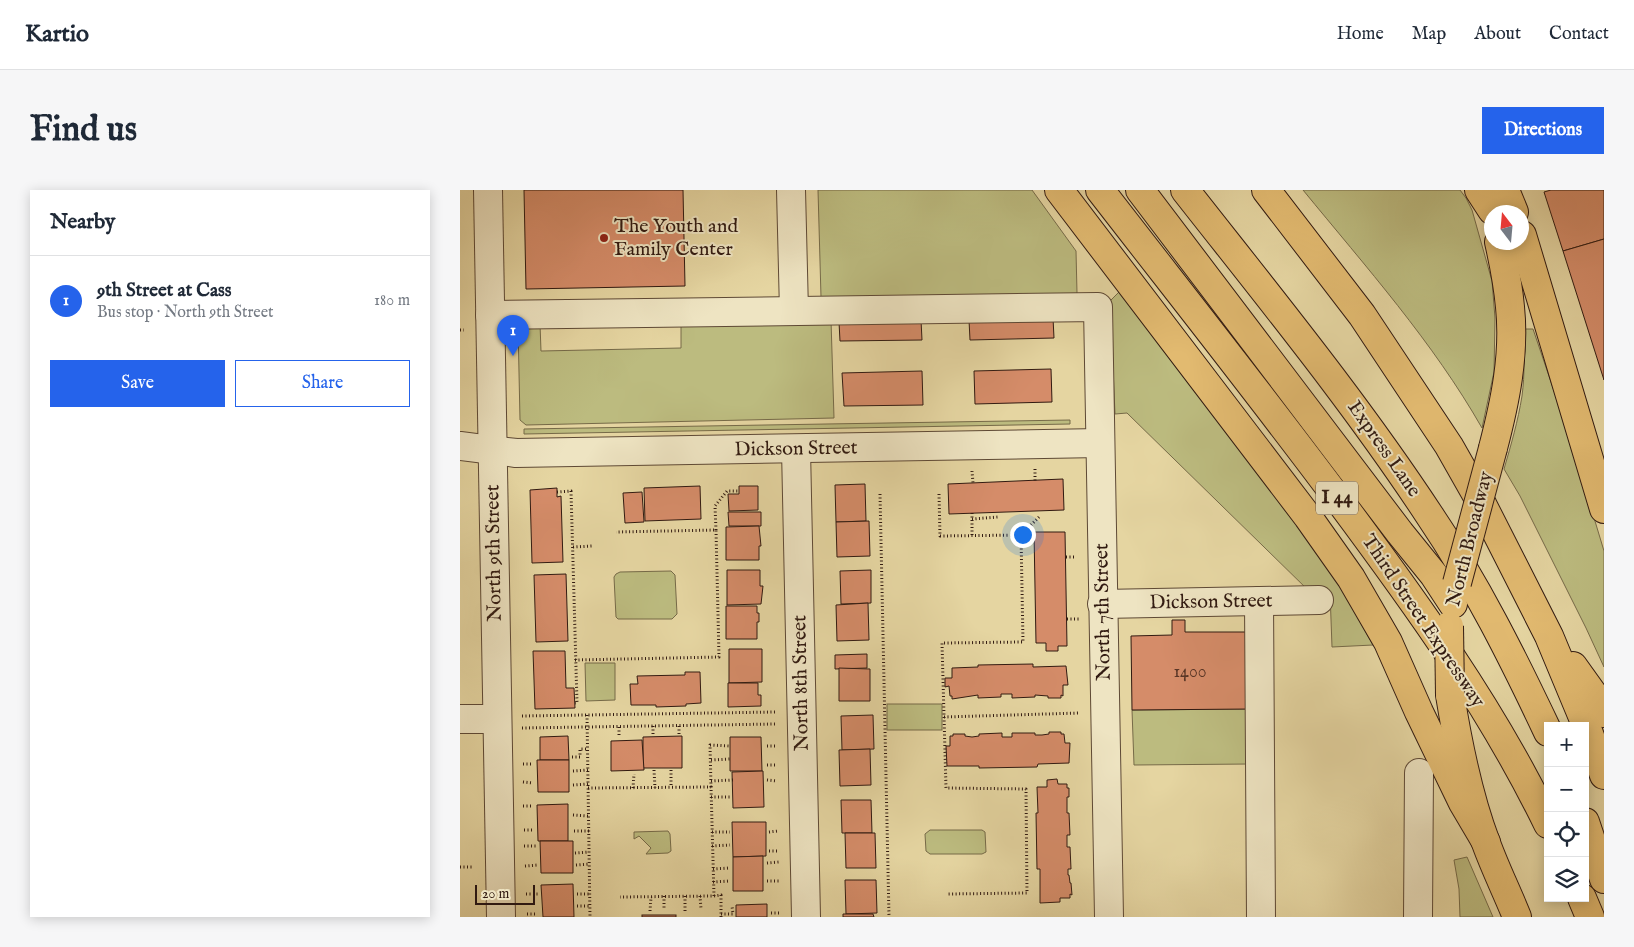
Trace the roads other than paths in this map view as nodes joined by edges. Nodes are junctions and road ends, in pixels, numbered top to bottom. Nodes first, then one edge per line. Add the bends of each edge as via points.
1 (488, 190) edge
2 (791, 190) edge
3 (1059, 190) edge
4 (1100, 190) edge
5 (1140, 190) edge
6 (1185, 190) edge
7 (1266, 190) edge
8 (1501, 250) edge
9 (1526, 250) edge
10 (794, 311) junction
11 (490, 315) junction
12 (1100, 443) junction
13 (460, 446) edge
14 (796, 449) junction
15 (493, 450) junction
16 (1604, 509) edge
17 (1319, 600) dead end
18 (1259, 601) junction
19 (1102, 604) junction
20 (1453, 604) junction
21 (1549, 636) junction
22 (1604, 713) edge
23 (510, 717) junction
24 (460, 719) edge
25 (1544, 724) edge
26 (1419, 773) dead end
27 (1604, 775) edge
28 (1544, 817) edge
29 (1589, 834) edge
30 (1486, 842) junction
31 (1604, 879) edge
32 (1584, 902) edge
33 (793, 915) edge
34 (514, 916) edge
35 (1109, 917) edge
36 (1262, 917) edge
37 (1418, 917) edge
38 (1517, 917) edge
39 (1590, 917) edge

1 - 11 street, North 9th Street
2 - 10 street
3 - 30 main road via 1351,578 1388,642 1430,736
4 - 28 main road, Third Street Expressway / I 44 via 1400,581 1472,689
5 - 20 main road
6 - 25 main road, Express Lane via 1364,418 1431,517 1471,581
7 - 21 main road via 1362,315 1449,446
8 - 20 main road, North Broadway, bridge via 1510,308 1508,379 1494,448
9 - 16 main road
10 - 11 street
10 - 12 street, North 7th Street via 1098,307
11 - 15 street, North 9th Street
12 - 14 street, Dickson Street
12 - 19 street, North 7th Street
13 - 15 street, Dickson Street
14 - 15 street, Dickson Street via 516,453
14 - 33 street, North 8th Street
15 - 23 street, North 9th Street
17 - 18 street, Dickson Street
18 - 19 street, Dickson Street
18 - 36 street
19 - 35 street, North 7th Street
20 - 30 main road, North Broadway, bridge via 1450,695 1462,762
21 - 22 main road via 1578,672
21 - 27 main road
23 - 24 street
23 - 34 street, North 9th Street
26 - 37 street
29 - 31 main road
30 - 38 main road, North Broadway
32 - 39 main road

